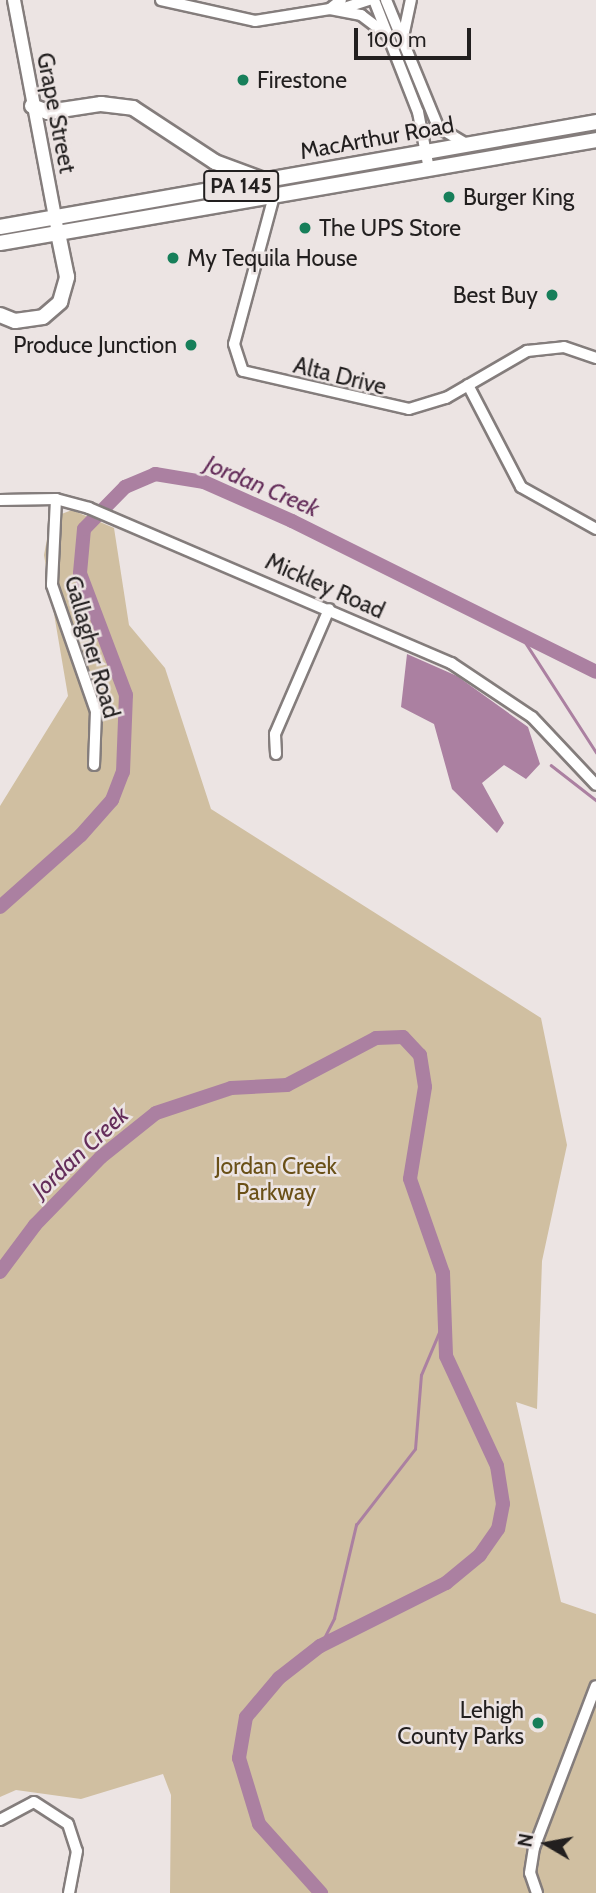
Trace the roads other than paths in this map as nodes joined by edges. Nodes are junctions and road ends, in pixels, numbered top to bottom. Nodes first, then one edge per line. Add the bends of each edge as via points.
1 (14, 0) edge
2 (161, 0) edge
3 (369, 0) edge
4 (374, 0) edge
5 (386, 0) edge
6 (411, 0) edge
7 (336, 6) edge
8 (386, 34) junction
9 (403, 41) junction
10 (32, 106) junction
11 (596, 122) edge
12 (596, 139) edge
13 (468, 145) junction
14 (426, 153) junction
15 (429, 169) junction
16 (273, 180) junction
17 (274, 196) junction
18 (55, 218) junction
19 (0, 228) edge
20 (58, 233) junction
21 (0, 243) edge
22 (0, 315) edge
23 (596, 358) edge
24 (468, 384) junction
25 (56, 499) junction
26 (0, 500) edge
27 (596, 529) edge
28 (329, 609) junction
29 (276, 754) dead end
30 (94, 765) dead end
31 (596, 785) edge
32 (596, 1686) edge
33 (0, 1820) edge
34 (69, 1893) edge
35 (537, 1893) edge

1 - 10 main road, Grape Street
2 - 7 street via 255,21
3 - 7 street
4 - 8 street
5 - 9 street
6 - 9 street
7 - 8 street via 361,15
8 - 14 street via 418,112
9 - 13 street via 438,127
10 - 16 highway via 48,112 123,105 229,170
10 - 18 main road, Grape Street
11 - 13 highway, MacArthur Road / PA 145
12 - 15 highway, MacArthur Road / PA 145
13 - 14 highway, MacArthur Road / PA 145
14 - 15 street
14 - 16 highway, MacArthur Road / PA 145
15 - 17 highway, MacArthur Road / PA 145
16 - 18 highway, MacArthur Road / PA 145
17 - 20 highway, MacArthur Road / PA 145
17 - 24 street, Alta Drive via 234,344 238,367 389,409 436,403
18 - 19 highway, MacArthur Road / PA 145
18 - 20 main road, Grape Street
20 - 21 highway, MacArthur Road / PA 145
20 - 22 highway via 67,277 60,302 43,317 22,321
23 - 24 street, Alta Drive via 540,348
24 - 27 street via 521,487
25 - 26 street, Mickley Road
25 - 28 street, Mickley Road via 129,524
25 - 30 street, Gallagher Road via 52,585 96,710
28 - 29 street via 275,734
28 - 31 street, Mickley Road via 496,689
32 - 35 street via 534,1848 530,1873
33 - 34 street via 34,1802 68,1824 77,1851

